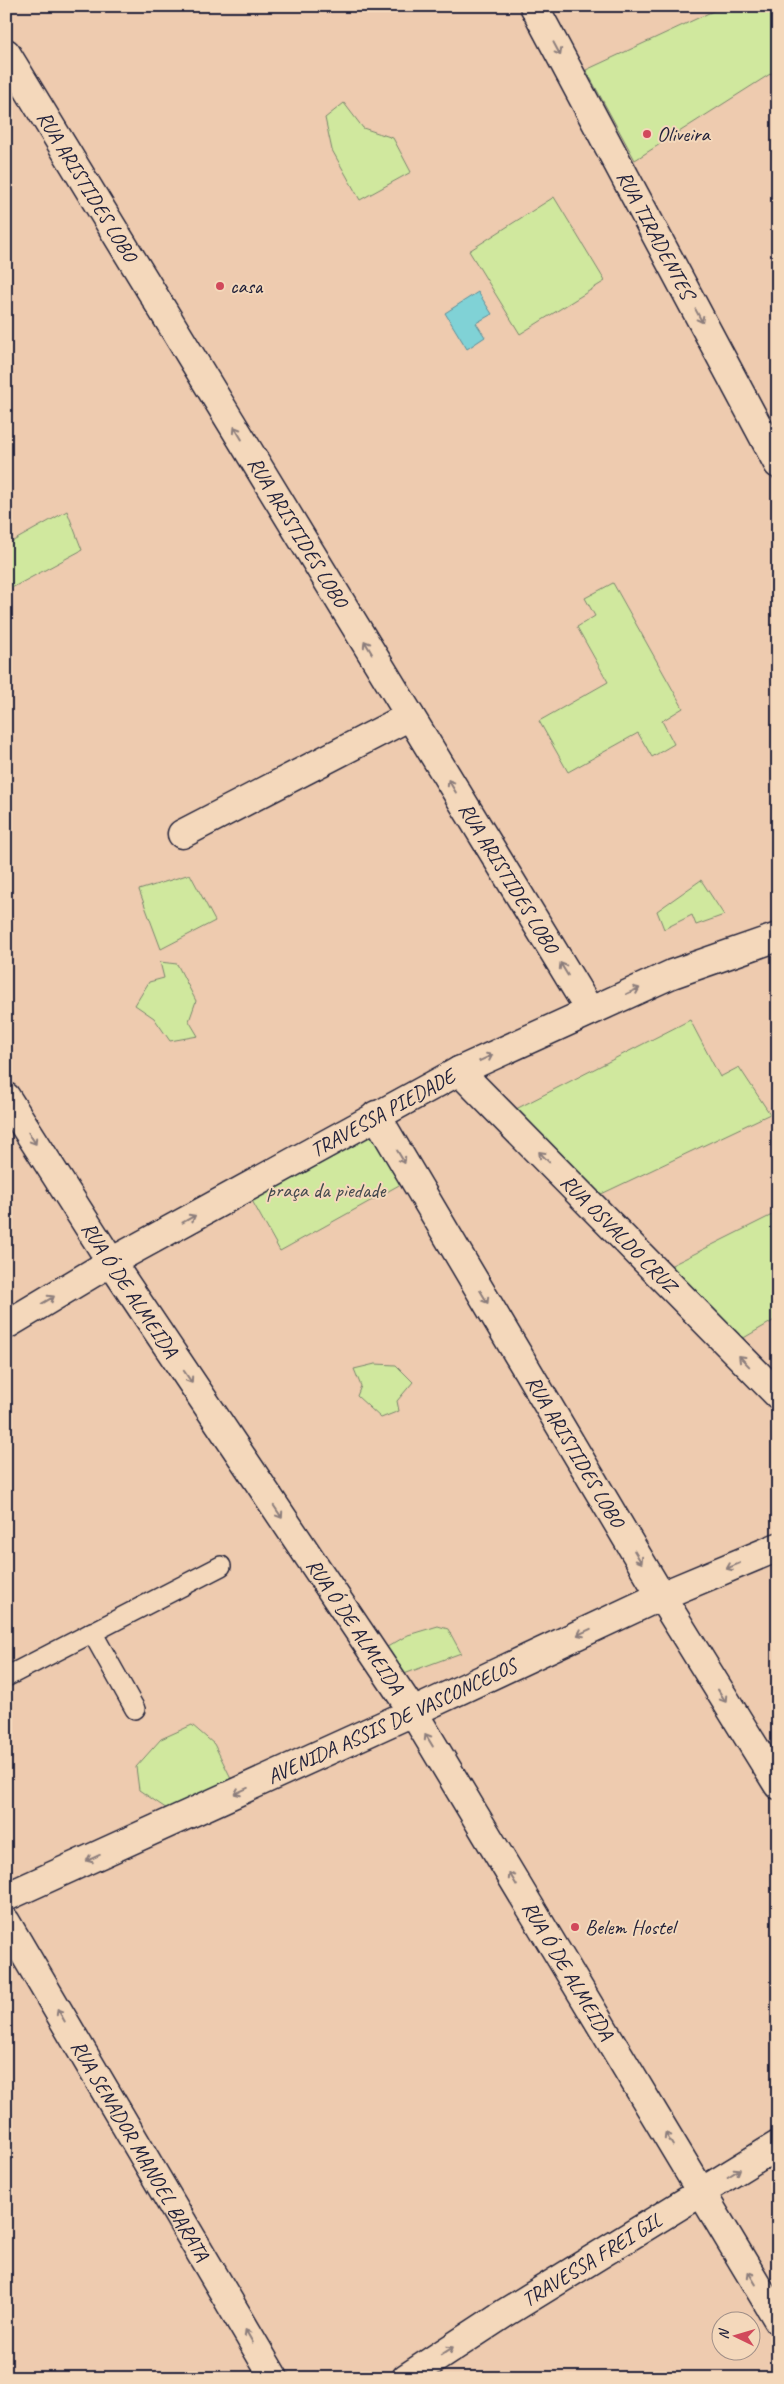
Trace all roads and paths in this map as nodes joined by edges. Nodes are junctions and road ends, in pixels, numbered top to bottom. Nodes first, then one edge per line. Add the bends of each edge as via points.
1 (534, 6) edge
2 (6, 53) edge
3 (778, 464) edge
4 (410, 716) junction
5 (182, 834) dead end
6 (778, 937) edge
7 (590, 1011) junction
8 (459, 1071) junction
9 (6, 1097) edge
10 (376, 1115) junction
11 (111, 1262) junction
12 (6, 1325) edge
13 (778, 1396) edge
14 (778, 1547) edge
15 (221, 1566) dead end
16 (661, 1596) junction
17 (92, 1632) junction
18 (6, 1677) edge
19 (136, 1709) dead end
20 (413, 1712) junction
21 (778, 1786) edge
22 (6, 1897) edge
23 (6, 1922) edge
24 (778, 2146) edge
25 (701, 2194) junction
26 (778, 2320) edge
27 (274, 2378) edge
28 (406, 2378) edge

1 -> 3 street, RUA TIRADENTES
4 -> 2 street, RUA ARISTIDES LOBO
4 - 5 street
7 -> 4 street, RUA ARISTIDES LOBO
7 -> 6 street, TRAVESSA PIEDADE via 672,974
8 -> 7 street, TRAVESSA PIEDADE
8 - 10 street, TRAVESSA PIEDADE
13 -> 8 street, RUA OSVALDO CRUZ
9 -> 11 street, RUA Ó DE ALMEIDA
11 -> 10 street, TRAVESSA PIEDADE
10 -> 16 street, RUA ARISTIDES LOBO
12 -> 11 street, TRAVESSA PIEDADE
11 -> 20 street, RUA Ó DE ALMEIDA
14 -> 16 street, AVENIDA ASSIS DE VASCONCELOS
15 - 17 lane
16 -> 20 street, AVENIDA ASSIS DE VASCONCELOS
16 -> 21 street, RUA ARISTIDES LOBO
17 - 18 lane
17 - 19 lane
20 -> 22 street, AVENIDA ASSIS DE VASCONCELOS
25 -> 20 street, RUA Ó DE ALMEIDA
27 -> 23 street, RUA SENADOR MANOEL BARATA
25 -> 24 street, TRAVESSA FREI GIL
26 -> 25 street, RUA Ó DE ALMEIDA
28 -> 25 street, TRAVESSA FREI GIL

